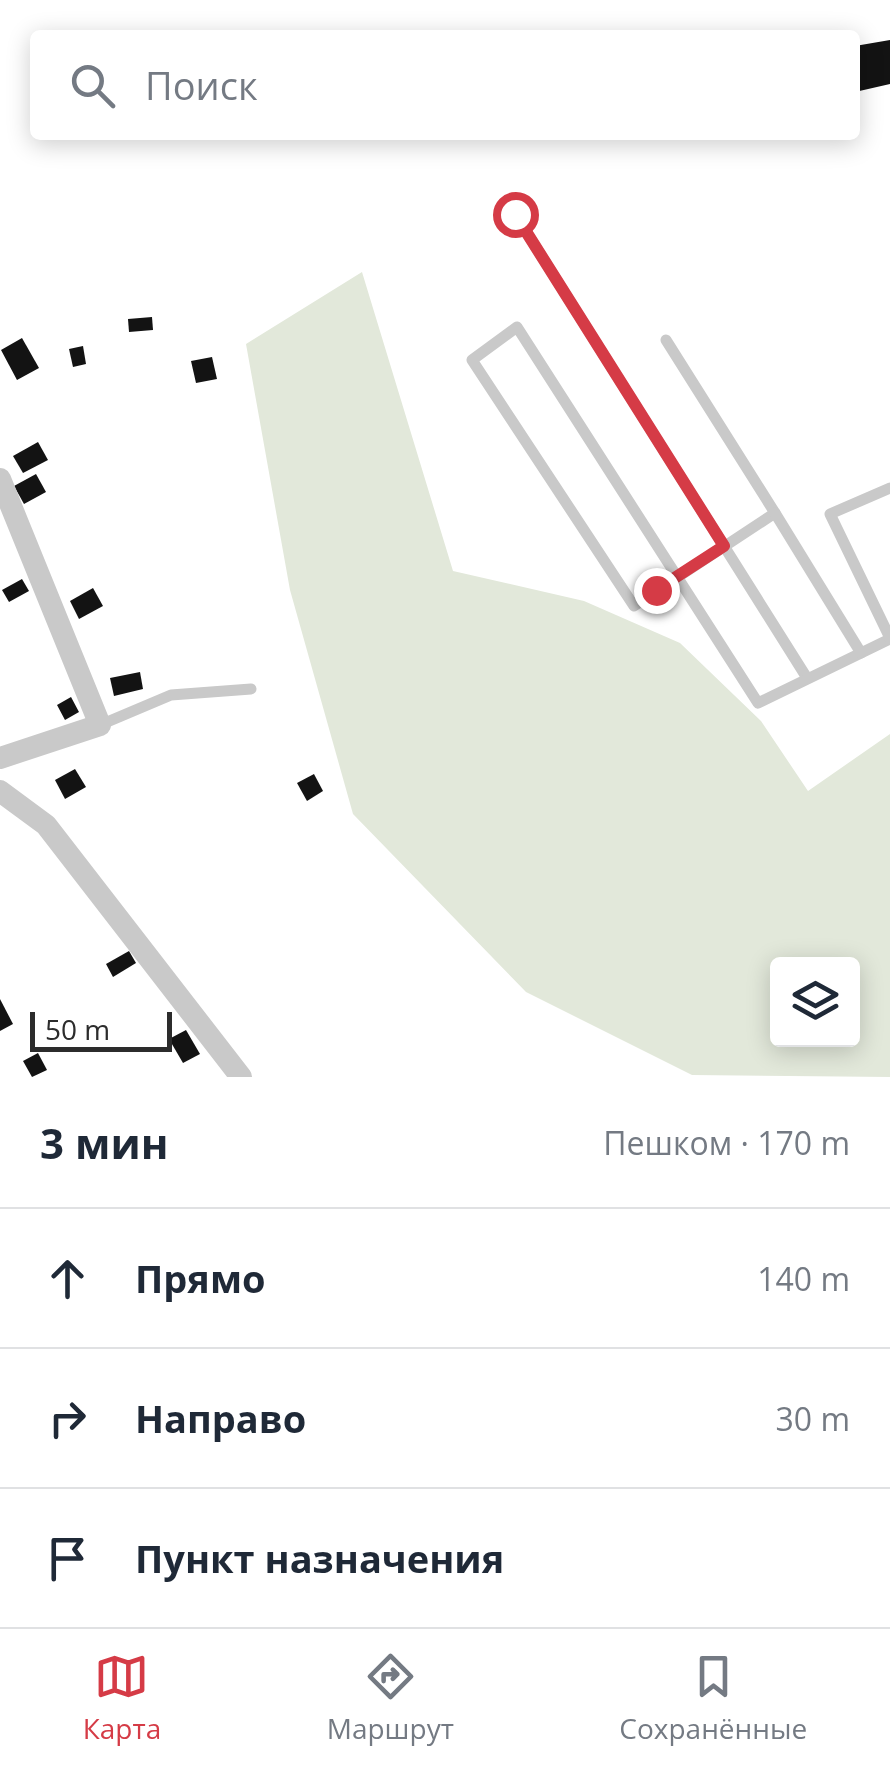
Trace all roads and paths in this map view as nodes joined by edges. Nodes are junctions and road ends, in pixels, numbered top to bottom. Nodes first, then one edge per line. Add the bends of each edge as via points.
1 (515, 214) dead end
2 (666, 340) dead end
3 (0, 479) edge
4 (890, 488) edge
5 (775, 513) junction
6 (724, 546) junction
7 (678, 574) junction
8 (890, 638) edge
9 (861, 653) junction
10 (807, 678) junction
11 (251, 689) dead end
12 (100, 726) junction
13 (0, 758) edge
14 (0, 790) edge
15 (242, 1077) edge

1 - 6 lane
2 - 5 lane
3 - 12 street
4 - 8 lane via 830,514
5 - 6 lane
5 - 9 lane
6 - 7 lane
6 - 10 lane
7 - 7 lane via 634,606 472,360 518,326
7 - 10 lane via 758,702
8 - 9 lane
9 - 10 lane
11 - 12 lane via 172,696
12 - 13 street
14 - 15 street via 46,825

